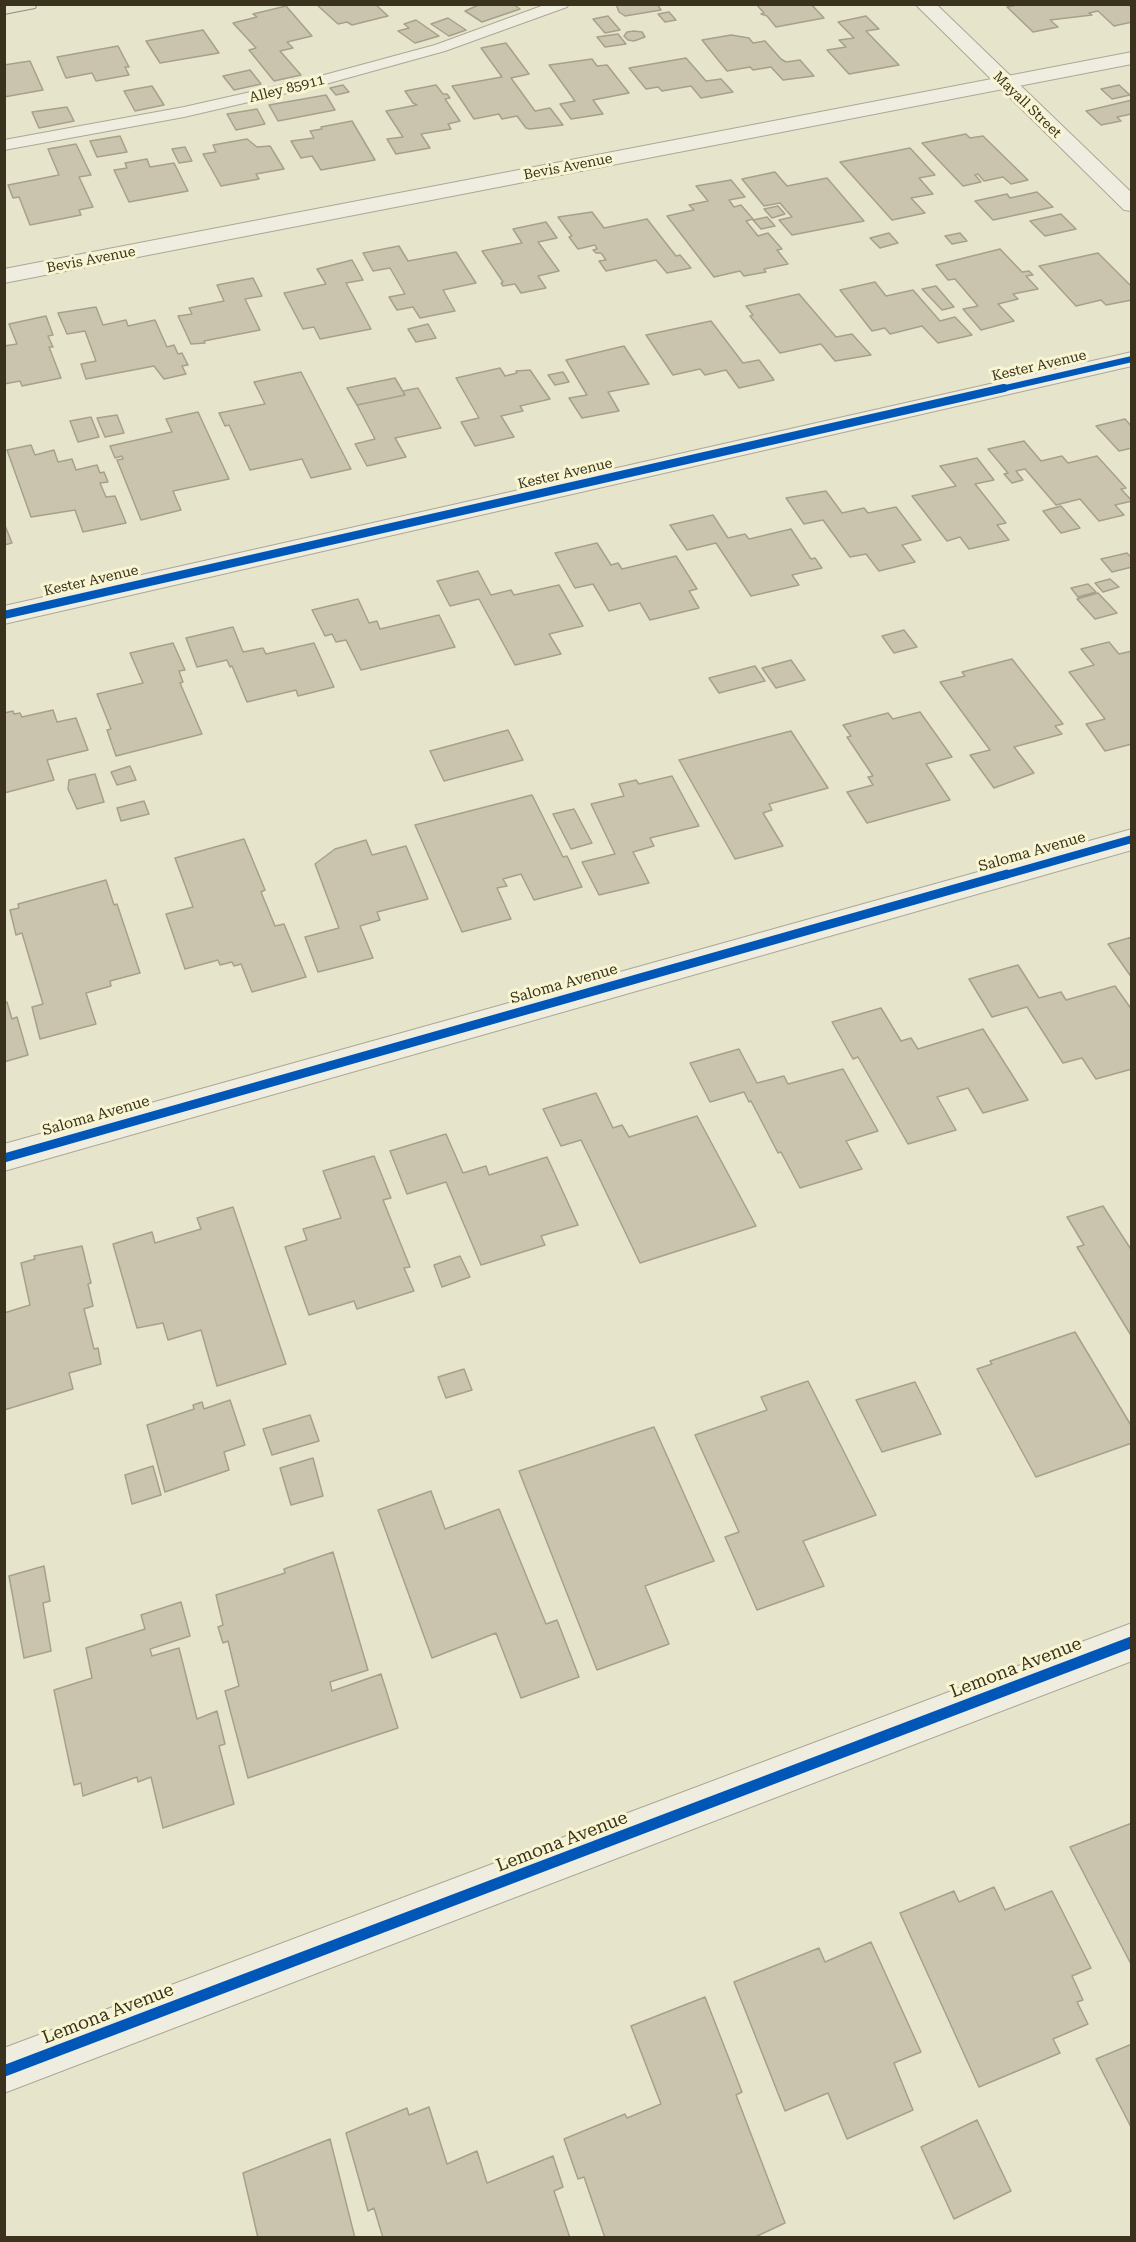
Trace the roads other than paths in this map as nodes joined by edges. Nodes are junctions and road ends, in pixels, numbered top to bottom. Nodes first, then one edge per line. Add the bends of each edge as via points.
1 (28, 4) edge
2 (562, 4) edge
3 (924, 4) edge
4 (4, 8) edge
5 (1131, 58) edge
6 (1005, 83) junction
7 (4, 145) edge
8 (1131, 205) edge
9 (4, 276) edge
10 (1131, 359) edge
11 (4, 615) edge
12 (1131, 839) edge
13 (4, 1158) edge
14 (1131, 1642) edge
15 (4, 2072) edge

1 - 4 main road
2 - 7 lane, Alley 85911 via 440,48 327,80 184,112
3 - 6 street, Mayall Street
5 - 6 street, Bevis Avenue
6 - 8 street, Mayall Street
6 - 9 street, Bevis Avenue
10 - 11 street, Kester Avenue
12 - 13 street, Saloma Avenue
14 - 15 street, Lemona Avenue

